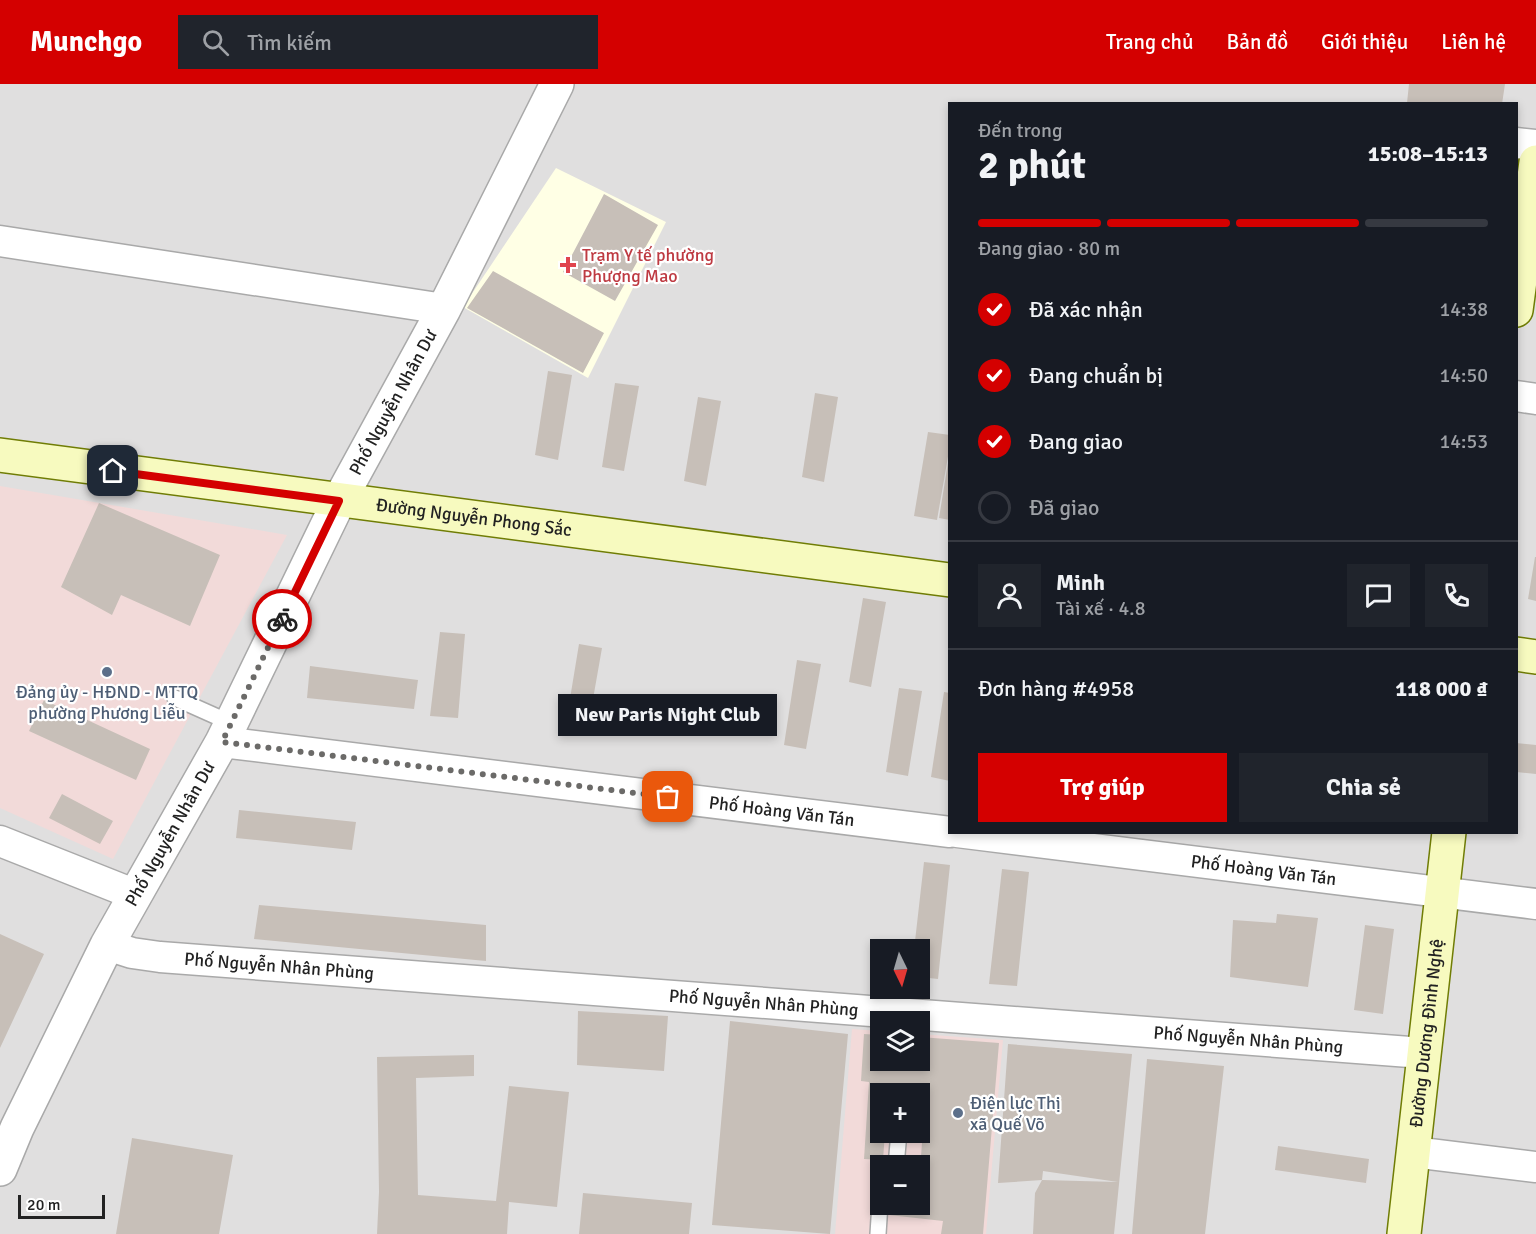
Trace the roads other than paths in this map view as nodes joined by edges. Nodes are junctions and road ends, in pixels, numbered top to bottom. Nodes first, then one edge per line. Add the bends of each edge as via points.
1 (557, 84) edge
2 (1518, 142) edge
3 (1536, 145) edge
4 (1536, 162) edge
5 (0, 241) edge
6 (1518, 295) edge
7 (444, 309) junction
8 (1518, 396) edge
9 (1536, 399) edge
10 (0, 455) edge
11 (339, 501) junction
12 (948, 580) edge
13 (1518, 654) edge
14 (1536, 657) edge
15 (175, 698) dead end
16 (227, 732) junction
17 (948, 832) edge
18 (973, 834) edge
19 (1449, 834) edge
20 (0, 841) edge
21 (1442, 892) junction
22 (136, 895) junction
23 (1536, 904) edge
24 (107, 945) junction
25 (1423, 1053) junction
26 (8, 1128) edge
27 (1413, 1152) junction
28 (1536, 1167) edge
29 (0, 1169) edge
30 (879, 1215) edge
31 (878, 1234) edge
32 (1404, 1234) edge

1 - 7 street, Phố Nguyễn Nhân Dư
2 - 3 street
4 - 6 main road
5 - 7 street
7 - 11 street, Phố Nguyễn Nhân Dư
8 - 9 street
10 - 11 main road, Đường Nguyễn Phong Sắc
11 - 12 main road, Đường Nguyễn Phong Sắc
11 - 16 street, Phố Nguyễn Nhân Dư
13 - 14 main road
15 - 16 lane
16 - 17 street, Phố Hoàng Văn Tán
16 - 22 street, Phố Nguyễn Nhân Dư
18 - 21 street, Phố Hoàng Văn Tán
19 - 21 main road, Đường Dương Đình Nghệ
20 - 22 street
21 - 23 street, Phố Hoàng Văn Tán
21 - 25 main road, Đường Dương Đình Nghệ
22 - 24 street, Phố Nguyễn Nhân Dư
24 - 25 street, Phố Nguyễn Nhân Phùng via 160,957
24 - 26 street, Phố Nguyễn Nhân Dư
25 - 27 main road, Đường Dương Đình Nghệ
26 - 29 street, Phố Nguyễn Nhân Dư
27 - 28 street
27 - 32 main road, Đường Dương Đình Nghệ
30 - 31 lane

